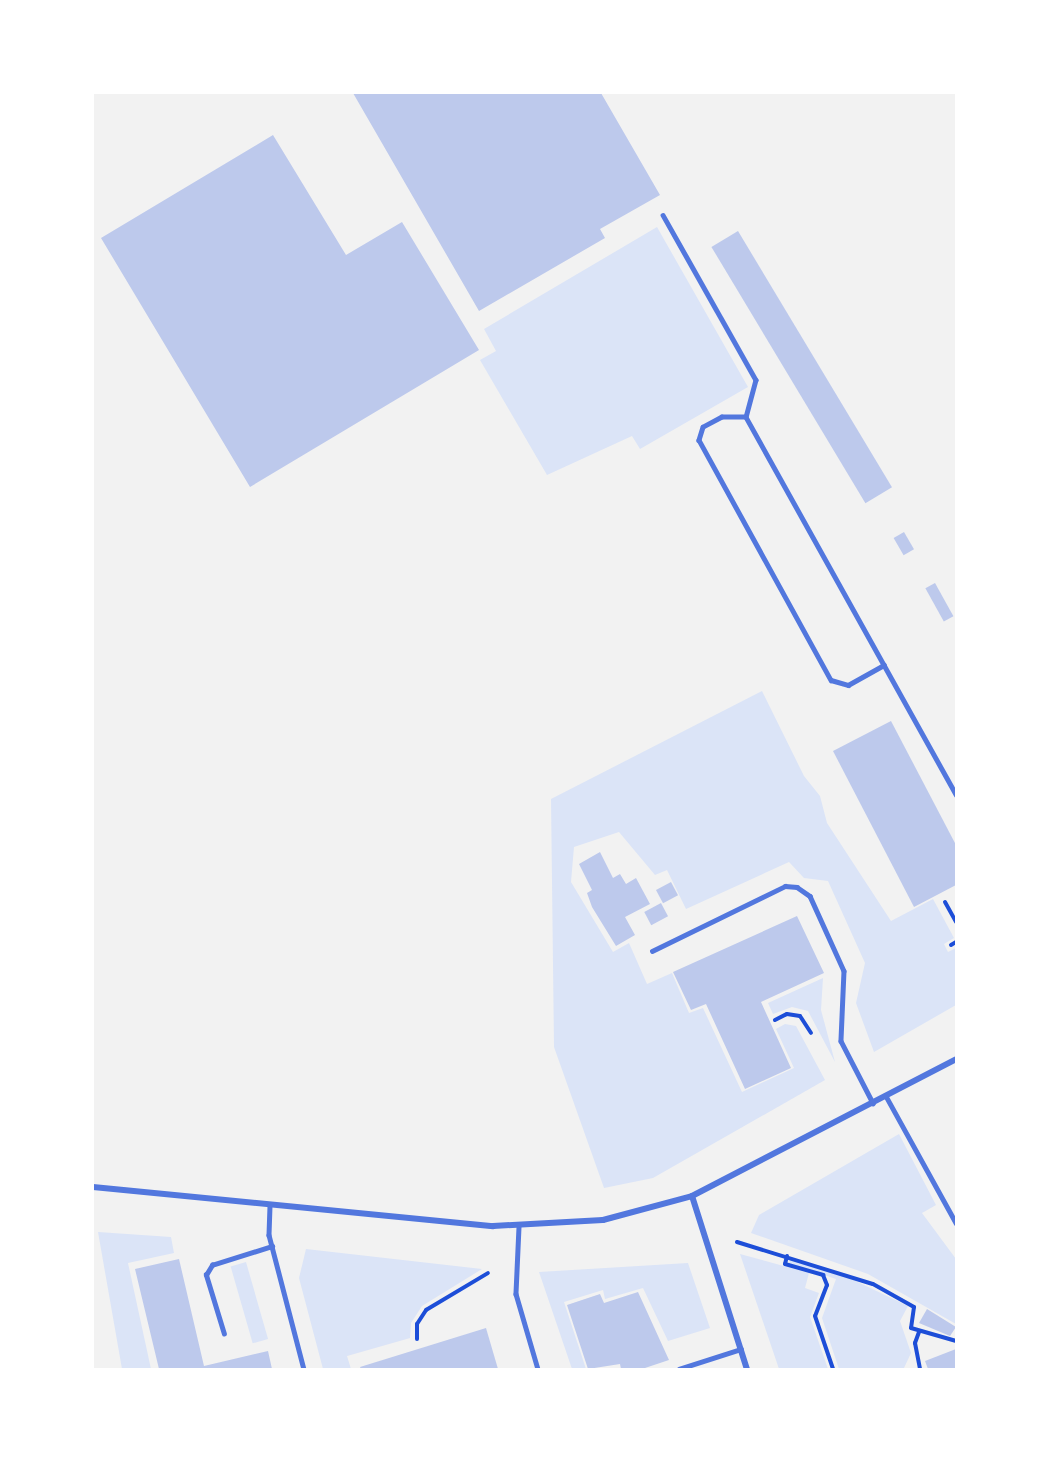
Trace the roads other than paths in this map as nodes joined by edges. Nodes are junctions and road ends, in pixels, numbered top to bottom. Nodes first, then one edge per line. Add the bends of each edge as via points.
1 (663, 214) dead end
2 (746, 417) junction
3 (884, 665) junction
4 (956, 795) edge
5 (652, 951) dead end
6 (956, 1059) edge
7 (886, 1096) junction
8 (873, 1103) junction
9 (93, 1187) edge
10 (692, 1196) junction
11 (270, 1206) junction
12 (956, 1223) edge
13 (519, 1227) junction
14 (272, 1246) junction
15 (224, 1334) dead end
16 (741, 1349) junction
17 (304, 1369) edge
18 (538, 1369) edge
19 (679, 1369) edge
20 (747, 1369) edge

1 - 2 lane via 756,380
2 - 3 lane
2 - 3 lane via 722,417 703,427 699,440 831,680 848,686
3 - 4 lane
5 - 8 lane via 786,886 803,892 844,971 841,1041
6 - 7 street
7 - 8 street
7 - 12 lane
8 - 10 street
9 - 11 street
10 - 13 street via 603,1220
10 - 16 street
11 - 13 street
11 - 14 lane
13 - 18 lane via 516,1293
14 - 15 lane via 212,1265 206,1275
14 - 17 lane
16 - 19 lane
16 - 20 street

